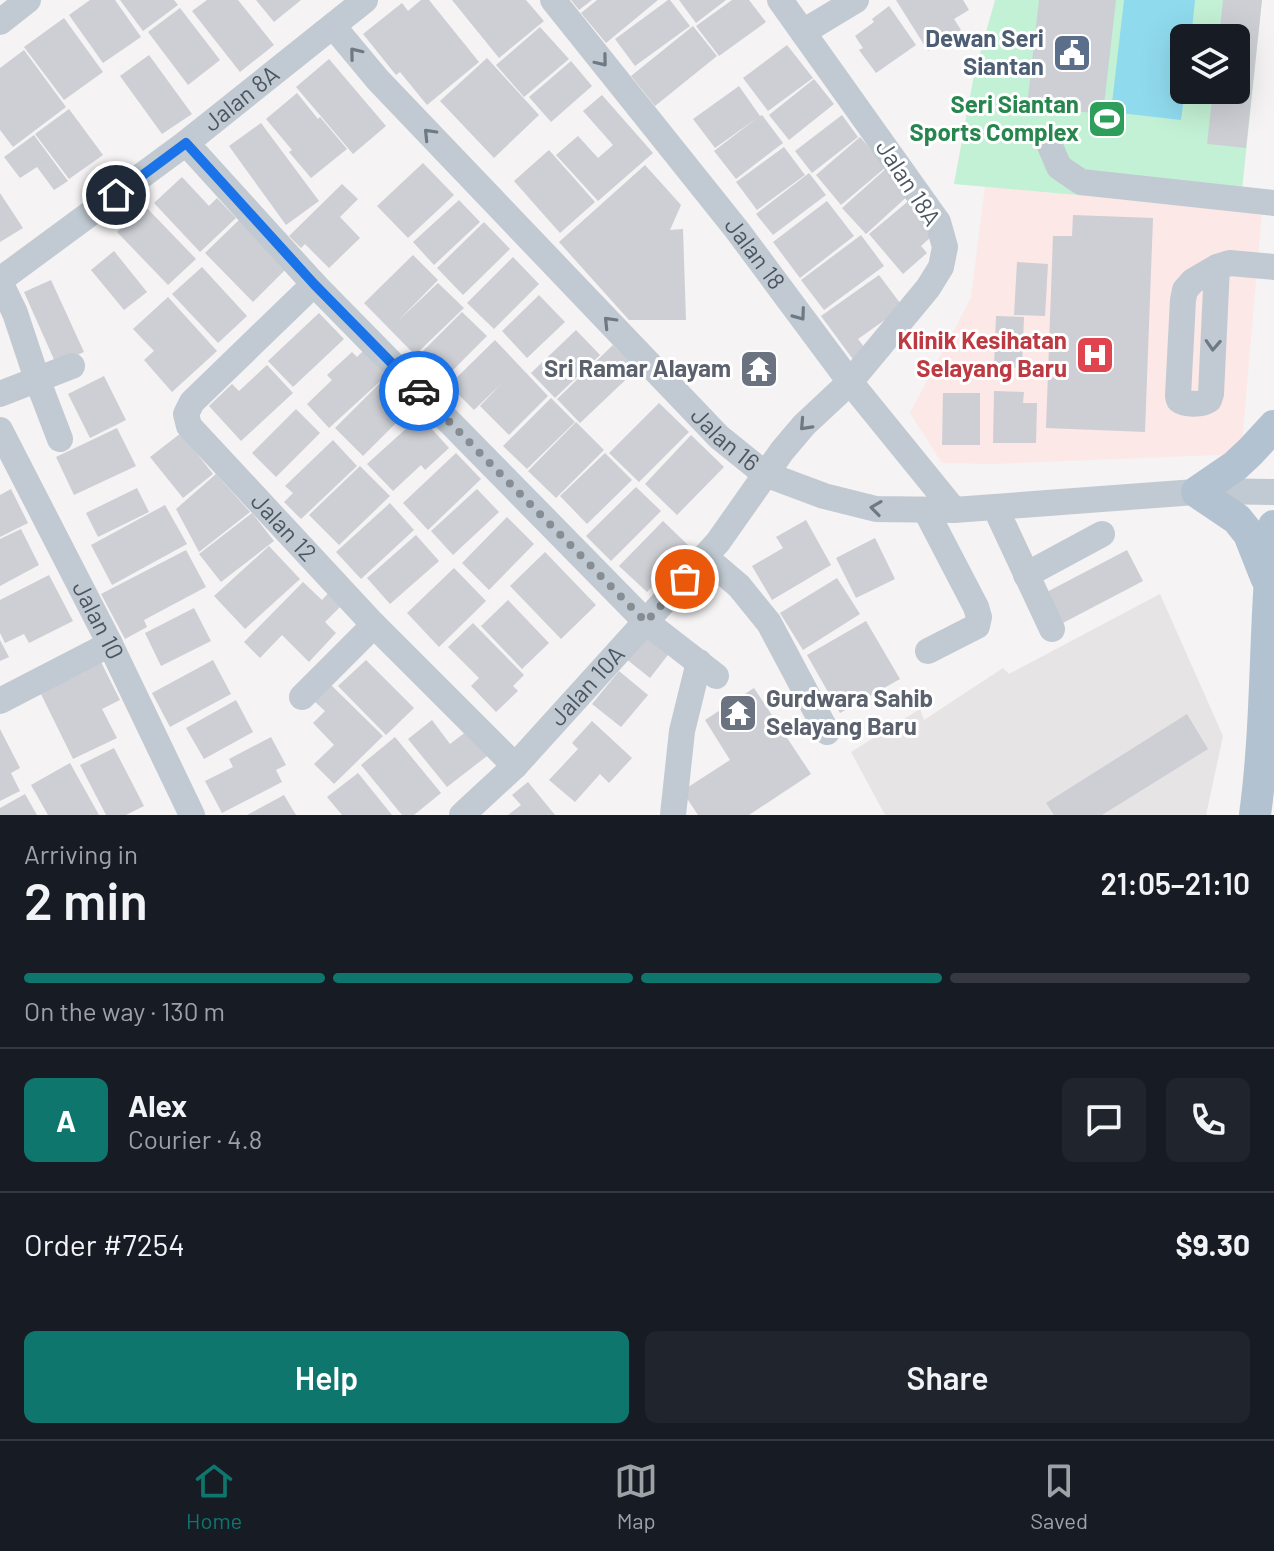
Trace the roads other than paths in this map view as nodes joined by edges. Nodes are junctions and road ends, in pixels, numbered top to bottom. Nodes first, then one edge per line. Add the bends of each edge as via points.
1 (28, 0) edge
2 (365, 0) edge
3 (553, 0) edge
4 (780, 0) edge
5 (856, 0) edge
6 (0, 22) edge
7 (333, 26) junction
8 (803, 32) junction
9 (1048, 141) dead end
10 (186, 143) junction
11 (1274, 203) edge
12 (1217, 267) dead end
13 (1274, 267) edge
14 (0, 281) edge
15 (314, 284) junction
16 (72, 366) dead end
17 (37, 379) junction
18 (850, 382) junction
19 (0, 394) edge
20 (1274, 426) edge
21 (0, 430) edge
22 (60, 439) dead end
23 (765, 474) junction
24 (1197, 492) junction
25 (1274, 492) edge
26 (995, 507) junction
27 (954, 510) junction
28 (926, 511) junction
29 (1274, 526) edge
30 (1102, 534) dead end
31 (705, 557) junction
32 (1026, 575) junction
33 (1268, 583) junction
34 (646, 622) junction
35 (374, 625) junction
36 (1052, 629) dead end
37 (110, 644) junction
38 (928, 651) dead end
39 (302, 697) dead end
40 (0, 701) edge
41 (827, 732) dead end
42 (515, 766) junction
43 (192, 815) edge
44 (462, 815) edge
45 (673, 815) edge
46 (1255, 815) edge

1 - 6 street
2 - 7 street, Jalan 8A
3 -> 18 street, Jalan 18 via 737,230
4 - 8 street, Jalan 18A
5 - 8 street
7 - 10 street, Jalan 8A
23 -> 7 street, Jalan 16 via 719,437 378,80
8 - 18 street, Jalan 18A via 938,222 945,247 928,288
9 - 11 street via 1059,167 1081,182
10 - 14 street, Jalan 8A
10 - 15 street
12 - 13 street
14 - 17 street
15 - 34 street
15 - 35 street, Jalan 12 via 192,402 186,414 189,426
16 - 17 street
17 - 19 street
17 - 22 street
18 -> 23 street, Jalan 18A via 804,425
18 - 27 street, Jalan 18
20 - 24 main road via 1235,466
21 - 37 street, Jalan 10
28 -> 23 street, Jalan 16 via 861,506
23 - 31 street, Jalan 10A
24 - 25 street, Jalan 16
24 - 26 street, Jalan 16
24 - 33 main road via 1243,526
26 - 27 street, Jalan 16
26 - 32 street
27 - 28 street, Jalan 16
28 - 38 street via 979,617 977,626
29 - 33 main road
30 - 32 street
31 - 34 street, Jalan 10A
31 - 41 street via 739,586 769,623
32 - 36 street
33 - 46 main road
34 - 42 street, Jalan 10A
34 - 45 street via 707,669 682,731
35 - 39 street
35 - 42 street, Jalan 12
37 - 40 street
37 - 43 street, Jalan 10
42 - 44 street, Jalan 10A

